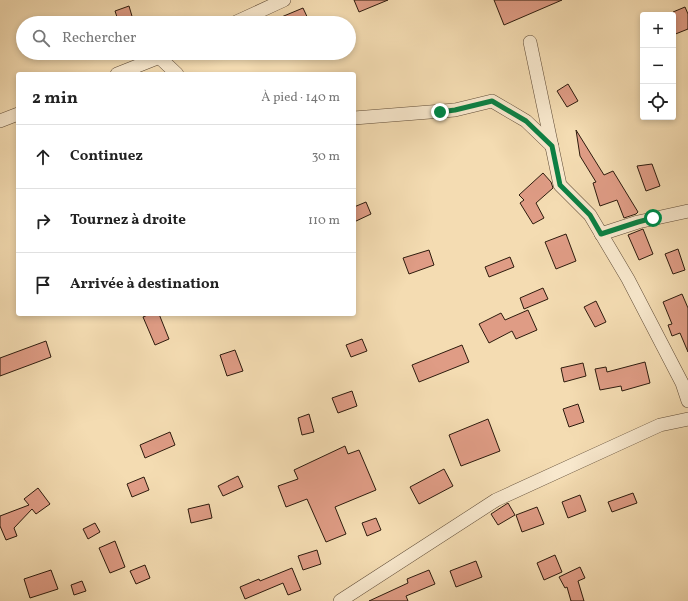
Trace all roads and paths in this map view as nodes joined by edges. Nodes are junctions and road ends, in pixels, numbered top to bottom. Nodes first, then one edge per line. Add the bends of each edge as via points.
1 (284, 0) edge
2 (249, 16) edge
3 (530, 42) dead end
4 (152, 60) edge
5 (168, 60) edge
6 (122, 72) edge
7 (176, 72) edge
8 (16, 115) edge
9 (356, 118) edge
10 (0, 121) edge
11 (552, 146) junction
12 (688, 211) edge
13 (601, 234) junction
14 (688, 402) edge
15 (688, 419) edge
16 (340, 601) edge

1 - 2 street
3 - 11 street
4 - 6 street
5 - 7 street
8 - 10 street
9 - 11 street via 455,110 492,101 526,121
11 - 13 street via 560,185 590,215
12 - 13 street via 638,222
13 - 14 street via 628,279 682,383
15 - 16 street via 660,425 496,500

